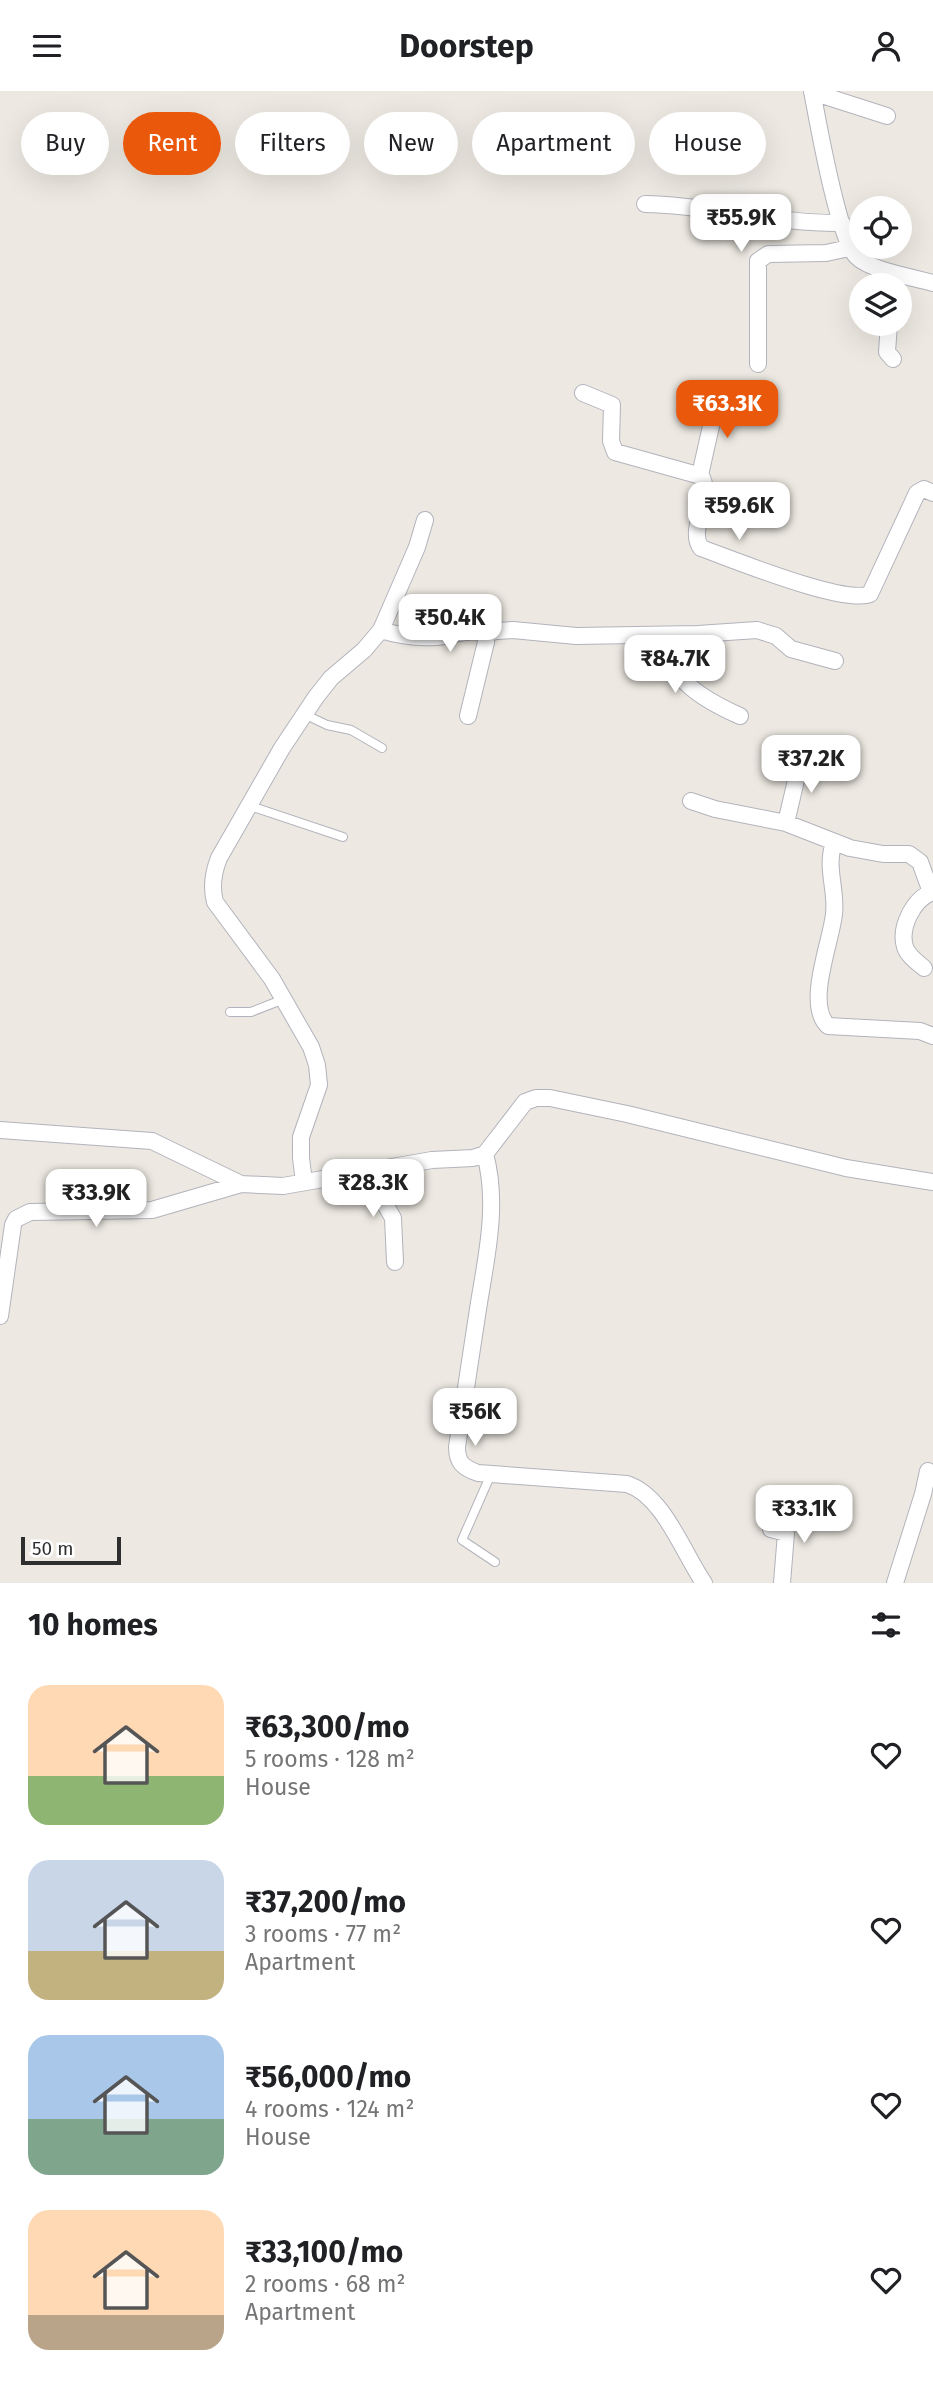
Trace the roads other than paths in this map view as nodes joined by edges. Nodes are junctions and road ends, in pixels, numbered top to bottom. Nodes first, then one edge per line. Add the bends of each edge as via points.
1 (812, 92) edge
2 (887, 116) dead end
3 (645, 204) dead end
4 (842, 223) junction
5 (849, 248) joint
6 (861, 259) edge
7 (885, 273) edge
8 (912, 281) edge
9 (933, 283) edge
10 (888, 336) edge
11 (893, 359) dead end
12 (758, 364) dead end
13 (583, 393) dead end
14 (718, 395) dead end
15 (699, 475) junction
16 (933, 493) edge
17 (425, 520) dead end
18 (381, 630) junction
19 (485, 634) junction
20 (681, 635) junction
21 (835, 661) dead end
22 (304, 714) junction
23 (468, 716) dead end
24 (740, 716) dead end
25 (382, 748) dead end
26 (801, 759) dead end
27 (691, 801) dead end
28 (250, 806) junction
29 (786, 824) junction
30 (343, 837) dead end
31 (834, 843) junction
32 (932, 892) edge
33 (924, 968) dead end
34 (284, 999) junction
35 (230, 1012) dead end
36 (933, 1035) edge
37 (0, 1130) edge
38 (485, 1154) junction
39 (367, 1173) junction
40 (304, 1182) junction
41 (933, 1182) edge
42 (241, 1184) junction
43 (395, 1262) dead end
44 (0, 1316) edge
45 (928, 1471) dead end
46 (491, 1474) junction
47 (770, 1515) dead end
48 (495, 1562) dead end
49 (704, 1583) edge
50 (782, 1583) edge
51 (895, 1583) edge

1 - 2 street
1 - 4 street
3 - 4 street via 684,205 802,223
4 - 5 street
5 - 12 street via 768,254 758,261
6 - 7 street
8 - 9 street
10 - 11 street via 887,352
13 - 15 street via 612,405 615,452
14 - 15 street
15 - 16 street via 705,488 697,535 701,548 796,582 855,597 870,594 917,493 924,489
17 - 18 street
18 - 19 street via 420,637
18 - 22 street via 331,678
19 - 20 street via 513,630 576,636
19 - 23 street
20 - 21 street via 757,630 776,636 791,649
20 - 24 street via 676,663 679,673 697,692
22 - 25 lane via 351,730
22 - 28 street
26 - 29 street
27 - 29 street
28 - 30 lane
28 - 34 street via 219,858 213,893
29 - 31 street
31 - 32 street via 916,857
31 - 36 street via 830,867 834,913 820,986 820,1017 828,1026
32 - 33 street via 914,905 904,939 906,949
34 - 35 lane via 251,1011
34 - 40 street via 311,1047 319,1077 301,1137
37 - 42 street via 152,1141
38 - 39 street
38 - 41 street via 525,1102 550,1098 846,1168
38 - 46 street via 492,1209 457,1457 468,1470
39 - 40 street
39 - 43 street via 393,1218
40 - 42 street
42 - 44 street via 152,1210 22,1214 13,1225
45 - 51 street
46 - 48 lane via 462,1540
46 - 49 street via 639,1488 669,1523
47 - 50 street via 771,1529 786,1533

